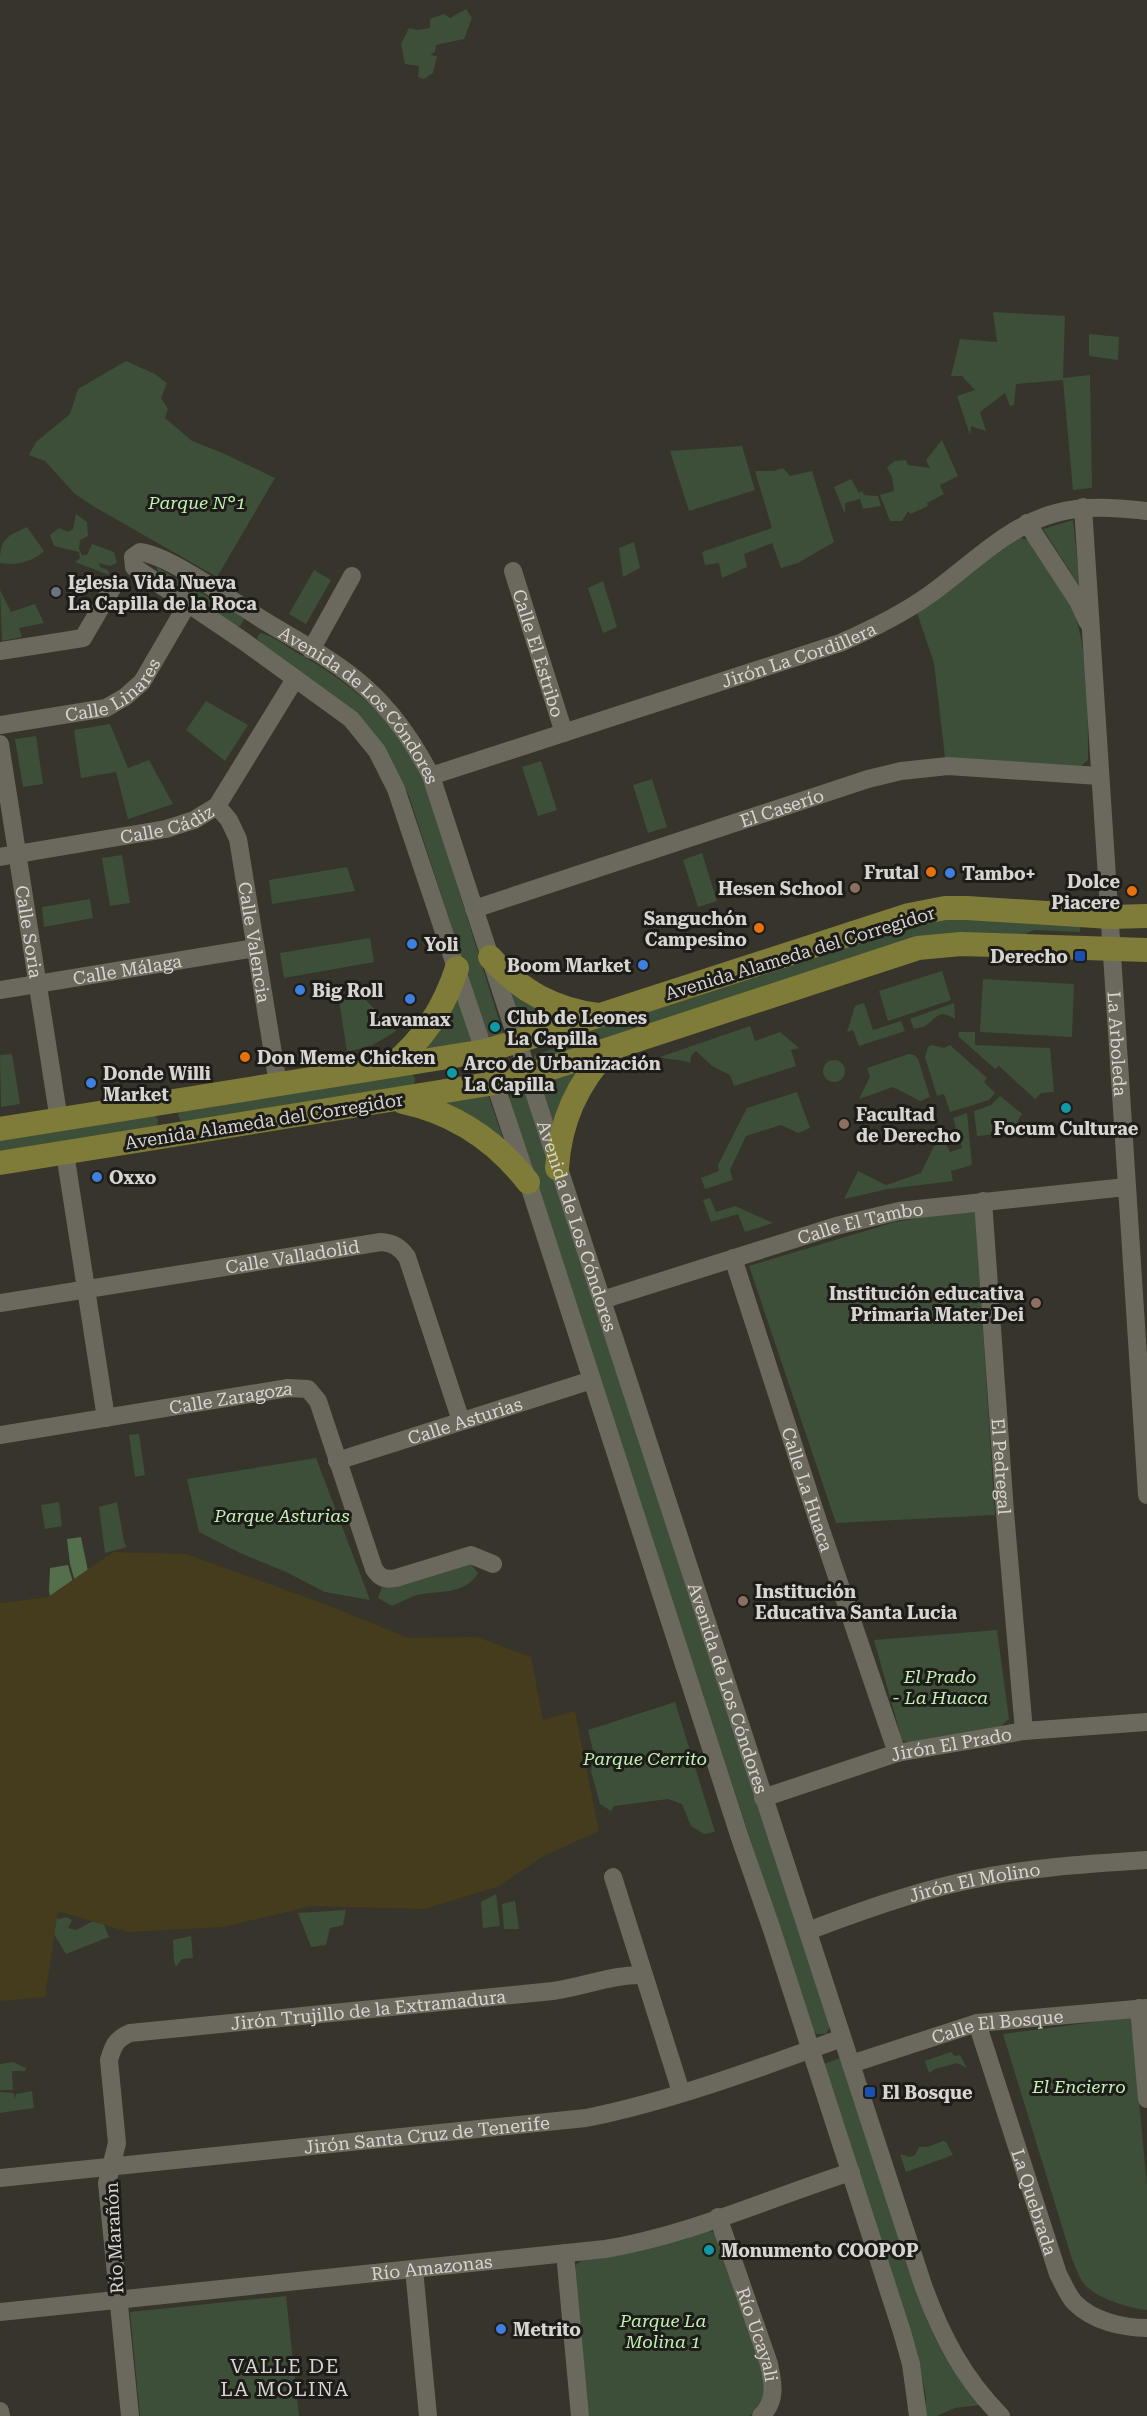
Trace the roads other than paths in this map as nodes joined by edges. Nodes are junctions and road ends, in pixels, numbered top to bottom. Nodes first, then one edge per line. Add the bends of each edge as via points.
1 (1083, 507) junction
2 (1147, 510) edge
3 (1027, 523) junction
4 (513, 571) dead end
5 (352, 576) dead end
6 (114, 585) dead end
7 (189, 603) junction
8 (258, 617) junction
9 (1091, 631) junction
10 (242, 640) junction
11 (311, 650) junction
12 (0, 651) edge
13 (295, 679) junction
14 (0, 725) edge
15 (564, 733) junction
16 (0, 744) edge
17 (430, 776) junction
18 (1099, 776) junction
19 (217, 806) junction
20 (9, 856) edge
21 (474, 909) junction
22 (1147, 916) edge
23 (1110, 917) junction
24 (255, 948) junction
25 (1112, 950) junction
26 (1147, 950) edge
27 (490, 957) junction
28 (457, 968) junction
29 (38, 984) junction
30 (0, 990) edge
31 (601, 1015) junction
32 (517, 1042) junction
33 (609, 1049) junction
34 (485, 1051) junction
35 (420, 1062) junction
36 (390, 1066) junction
37 (528, 1075) junction
38 (495, 1083) junction
39 (278, 1084) junction
40 (426, 1095) junction
41 (395, 1101) junction
42 (166, 1102) junction
43 (59, 1120) junction
44 (0, 1129) edge
45 (172, 1136) junction
46 (65, 1153) junction
47 (0, 1163) edge
48 (557, 1168) junction
49 (528, 1182) junction
50 (1126, 1187) junction
51 (983, 1201) junction
52 (733, 1258) junction
53 (86, 1289) junction
54 (602, 1300) junction
55 (0, 1303) edge
56 (592, 1380) junction
57 (106, 1418) junction
58 (461, 1421) junction
59 (0, 1435) edge
60 (337, 1461) junction
61 (1147, 1495) edge
62 (493, 1564) dead end
63 (1147, 1722) edge
64 (1024, 1731) junction
65 (897, 1753) junction
66 (763, 1798) junction
67 (1147, 1860) edge
68 (613, 1877) dead end
69 (808, 1931) junction
70 (644, 1975) junction
71 (1143, 2008) edge
72 (977, 2023) junction
73 (842, 2038) junction
74 (812, 2049) junction
75 (109, 2060) joint
76 (851, 2064) junction
77 (681, 2092) junction
78 (1147, 2099) edge
79 (111, 2167) junction
80 (851, 2172) junction
81 (0, 2178) edge
82 (718, 2217) junction
83 (566, 2253) junction
84 (414, 2269) junction
85 (118, 2300) junction
86 (0, 2312) edge
87 (1147, 2328) edge
88 (0, 2411) edge
89 (1, 2416) edge
90 (129, 2416) edge
91 (428, 2416) edge
92 (580, 2416) edge
93 (761, 2416) edge
94 (918, 2416) edge
95 (1001, 2416) edge

1 - 2 street, Jirón La Cordillera
1 - 3 street, Jirón La Cordillera
1 - 9 street, La Arboleda
3 - 9 street, La Arboleda via 1077,601
3 - 15 street, Jirón La Cordillera via 891,620 840,643
4 - 15 street, Calle El Estribo
5 - 11 street
6 - 12 street via 83,638
7 - 8 street, Avenida de Los Cóndores via 141,574 134,567 133,557 140,552 150,553
7 - 10 street, Avenida de Los Cóndores
7 - 14 street, Calle Linares via 142,682 125,697 106,708
8 - 10 street
8 - 11 street, Avenida de Los Cóndores
9 - 18 street, La Arboleda
10 - 13 street, Avenida de Los Cóndores
11 - 17 street, Avenida de Los Cóndores via 366,688 399,724
13 - 19 street, Calle Cádiz
13 - 28 street, Avenida de Los Cóndores via 351,719 377,751 396,789
15 - 17 street, Jirón La Cordillera
16 - 20 street, Calle Soria
17 - 21 street, Avenida de Los Cóndores
18 - 21 street, El Caserío via 948,766 902,771
18 - 23 street, La Arboleda
19 - 20 street, Calle Cádiz via 166,830
19 - 24 street, Calle Valencia via 230,820 238,839
20 - 29 street, Calle Soria
21 - 27 street, Avenida de Los Cóndores
22 - 23 main road, Avenida Alameda del Corregidor
23 - 25 street, La Arboleda
23 - 31 main road, Avenida Alameda del Corregidor via 945,908 909,915
24 - 29 street, Calle Málaga
24 - 39 street, Calle Valencia
25 - 26 main road, Avenida Alameda del Corregidor
25 - 33 main road, Avenida Alameda del Corregidor via 961,944 918,948
25 - 50 street, La Arboleda
27 - 31 main road via 531,993 564,1008
27 - 32 street, Avenida de Los Cóndores
28 - 34 street, Avenida de Los Cóndores
28 - 36 main road via 431,1025
29 - 30 street, Calle Málaga
29 - 43 street, Calle Soria
31 - 32 main road, Avenida Alameda del Corregidor
32 - 34 main road, Avenida Alameda del Corregidor
32 - 37 street, Avenida de Los Cóndores
33 - 37 main road, Avenida Alameda del Corregidor
33 - 48 main road via 586,1076 570,1106
34 - 35 main road, Avenida Alameda del Corregidor
34 - 38 street, Avenida de Los Cóndores
35 - 36 main road, Avenida Alameda del Corregidor
35 - 40 main road
36 - 39 main road, Avenida Alameda del Corregidor
37 - 38 main road, Avenida Alameda del Corregidor
37 - 48 street, Avenida de Los Cóndores
38 - 40 main road, Avenida Alameda del Corregidor
38 - 49 street, Avenida de Los Cóndores
39 - 42 main road, Avenida Alameda del Corregidor
40 - 41 main road, Avenida Alameda del Corregidor
41 - 45 main road, Avenida Alameda del Corregidor
41 - 49 main road via 436,1111 472,1129 503,1153
42 - 43 main road, Avenida Alameda del Corregidor
42 - 45 main road
43 - 44 main road, Avenida Alameda del Corregidor
45 - 46 main road, Avenida Alameda del Corregidor
46 - 47 main road, Avenida Alameda del Corregidor
46 - 53 street
48 - 54 street, Avenida de Los Cóndores
49 - 56 street, Avenida de Los Cóndores
50 - 51 street, Calle El Tambo
50 - 61 street, La Arboleda
51 - 52 street, Calle El Tambo via 899,1210
51 - 64 street, El Pedregal
52 - 54 street, Calle El Tambo
52 - 65 street, Calle La Huaca
53 - 55 street, Calle Valladolid
53 - 57 street
53 - 58 street, Calle Valladolid via 391,1243 406,1257
54 - 66 street, Avenida de Los Cóndores
56 - 58 street, Calle Asturias
56 - 74 street, Avenida de Los Cóndores
57 - 59 street, Calle Zaragoza
57 - 60 street, Calle Zaragoza via 288,1388 308,1389 318,1401
58 - 60 street, Calle Asturias
60 - 62 street, Calle Zaragoza via 379,1576 387,1579 471,1555
63 - 64 street, Jirón El Prado
64 - 65 street, Jirón El Prado
65 - 66 street, Jirón El Prado
66 - 69 street, Avenida de Los Cóndores
67 - 69 street, Jirón El Molino via 1041,1868 962,1882 897,1899
68 - 70 street
69 - 73 street, Avenida de Los Cóndores
70 - 75 street, Jirón Trujillo de la Extramadura via 629,1974 553,1991 130,2033 112,2047
70 - 77 street
71 - 72 street, Calle El Bosque
71 - 78 street
72 - 76 street, Calle El Bosque
72 - 87 street, La Quebrada via 1058,2274 1075,2303 1101,2320
73 - 74 street, Jirón Santa Cruz de Tenerife
73 - 76 street, Avenida de Los Cóndores
74 - 77 street, Jirón Santa Cruz de Tenerife
74 - 80 street, Avenida de Los Cóndores
75 - 79 street, Río Marañón via 117,2143
76 - 95 street, Avenida de Los Cóndores via 936,2321 974,2386
77 - 79 street, Jirón Santa Cruz de Tenerife via 586,2118
79 - 81 street, Jirón Santa Cruz de Tenerife
79 - 85 street, Río Marañón via 107,2183
80 - 82 street, Río Amazonas
80 - 94 street, Avenida de Los Cóndores via 911,2364
82 - 83 street, Río Amazonas via 645,2242
82 - 93 street, Río Ucayali via 769,2364 773,2383 769,2406
83 - 84 street, Río Amazonas
83 - 92 street
84 - 85 street, Río Amazonas
84 - 91 street
85 - 86 street, Río Amazonas
85 - 90 street, Río Marañón
88 - 89 street

